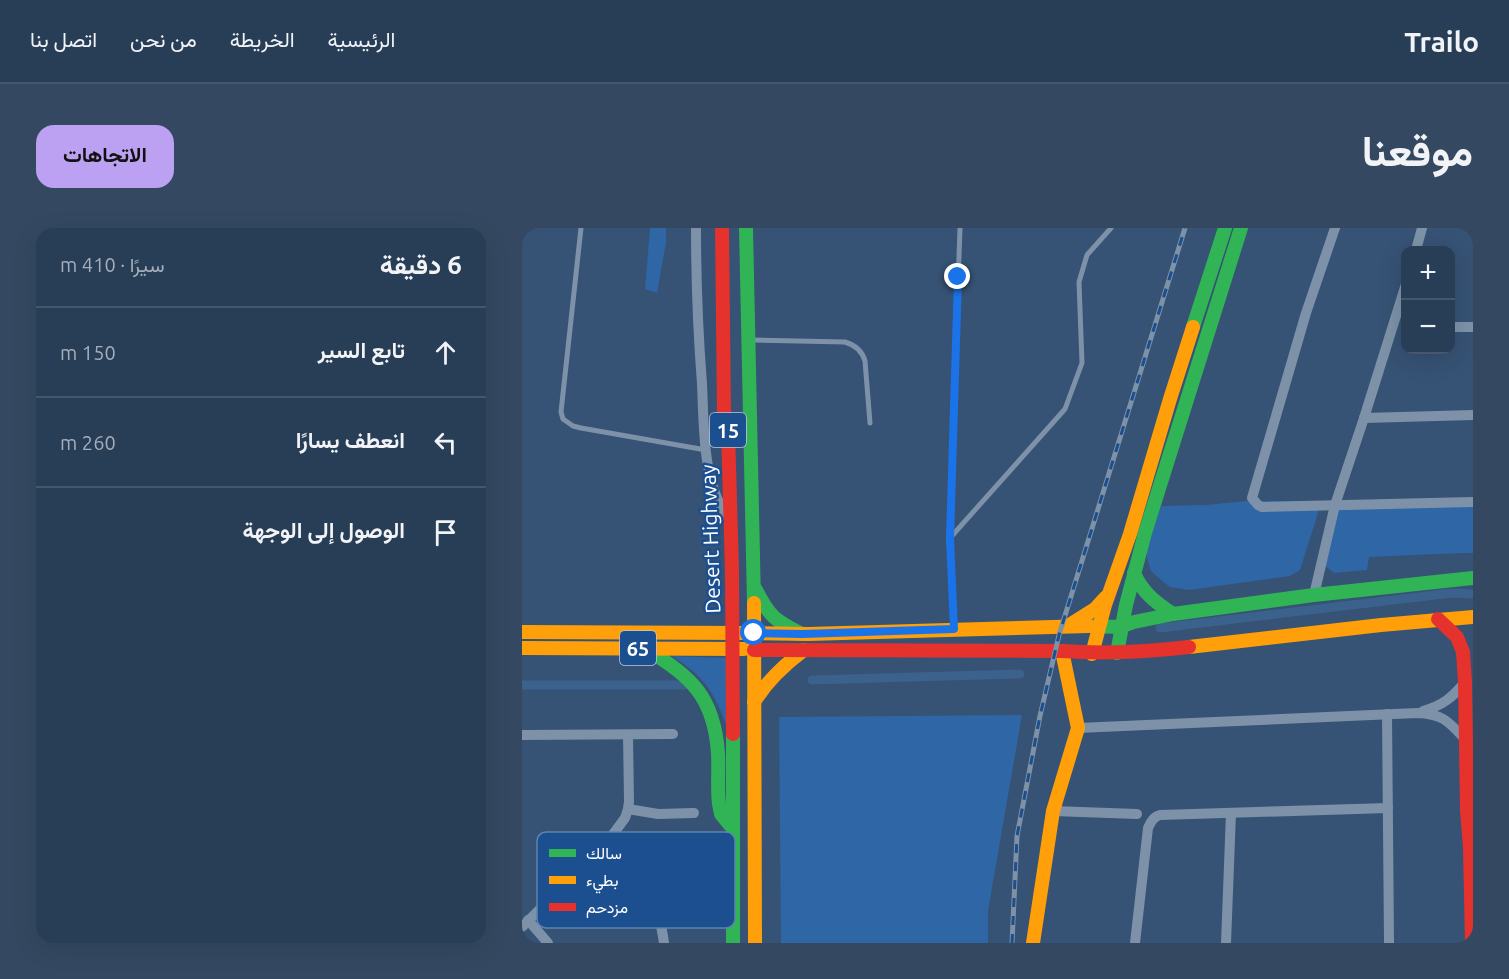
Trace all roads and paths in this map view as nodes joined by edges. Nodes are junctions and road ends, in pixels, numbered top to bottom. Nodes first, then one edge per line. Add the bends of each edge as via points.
1 (581, 228) edge
2 (696, 228) edge
3 (722, 228) edge
4 (746, 228) edge
5 (960, 228) edge
6 (1111, 228) edge
7 (1225, 228) edge
8 (1241, 228) edge
9 (1335, 228) edge
10 (1422, 228) edge
11 (1417, 246) edge
12 (1401, 300) edge
13 (1393, 326) junction
14 (1401, 326) edge
15 (1455, 327) edge
16 (1473, 327) edge
17 (748, 339) junction
18 (1473, 415) edge
19 (1364, 418) junction
20 (870, 423) dead end
21 (707, 450) junction
22 (1473, 502) edge
23 (1335, 505) junction
24 (731, 520) junction
25 (950, 539) junction
26 (1134, 573) junction
27 (1473, 578) edge
28 (753, 586) junction
29 (1110, 593) junction
30 (1314, 595) junction
31 (733, 606) junction
32 (1173, 615) junction
33 (1473, 617) edge
34 (1438, 619) junction
35 (1068, 626) junction
36 (1100, 626) junction
37 (1042, 627) junction
38 (1120, 627) junction
39 (954, 629) junction
40 (522, 632) edge
41 (699, 633) junction
42 (734, 633) junction
43 (754, 633) junction
44 (802, 634) junction
45 (522, 648) edge
46 (643, 648) junction
47 (734, 649) junction
48 (754, 650) junction
49 (804, 650) junction
50 (1040, 651) junction
51 (1062, 651) junction
52 (1117, 653) junction
53 (1092, 654) junction
54 (1465, 682) junction
55 (754, 702) junction
56 (1416, 713) junction
57 (1387, 714) junction
58 (1078, 728) junction
59 (522, 735) edge
60 (628, 735) junction
61 (673, 735) dead end
62 (1466, 740) junction
63 (1470, 787) edge
64 (1388, 808) junction
65 (628, 809) junction
66 (1053, 811) junction
67 (694, 813) dead end
68 (1231, 813) junction
69 (1137, 814) dead end
70 (732, 827) junction
71 (615, 832) edge
72 (732, 832) edge
73 (537, 912) edge
74 (525, 924) edge
75 (662, 928) edge
76 (733, 928) edge
77 (548, 943) edge
78 (664, 943) edge
79 (733, 943) edge
80 (755, 943) edge
81 (1033, 943) edge
82 (1135, 943) edge
83 (1226, 943) edge
84 (1389, 943) edge
85 (1472, 943) edge

1 - 21 lane via 563,419 580,428
2 - 21 street
3 - 24 main road, Desert Highway / 15 via 724,412
4 - 17 main road, Desert Highway / 15
5 - 25 lane
6 - 25 lane via 1087,255 1079,282 1082,363 1065,409
7 - 29 main road
8 - 26 main road
9 - 23 street via 1252,495 1262,507
10 - 11 street
12 - 13 street
13 - 14 street
13 - 19 street
15 - 16 street
17 - 20 lane via 845,342 858,348 865,361
17 - 28 main road, Desert Highway / 15
18 - 19 street
19 - 23 street
21 - 24 street via 716,492
22 - 23 street
23 - 30 street
24 - 31 main road, Desert Highway / 15
25 - 39 lane
26 - 32 main road via 1143,591
26 - 38 main road
27 - 30 main road
28 - 43 main road, Desert Highway / 15
28 - 44 main road via 776,622
29 - 35 main road via 1095,609
29 - 36 main road
30 - 32 main road
31 - 41 main road via 720,624
31 - 42 main road, Desert Highway / 15
32 - 38 main road
33 - 34 main road
34 - 52 main road
34 - 54 main road via 1460,644
35 - 36 main road
35 - 37 main road
36 - 38 main road
36 - 53 main road
37 - 39 main road
37 - 50 main road
38 - 52 main road
39 - 44 main road
40 - 41 main road, 65
41 - 42 main road, 65
42 - 43 main road, 65
42 - 47 main road, 15
43 - 44 main road
43 - 48 main road, 15
45 - 46 main road, 65
46 - 47 main road, 65
46 - 70 main road via 689,679 706,700 717,738 721,814
47 - 48 main road, 65
47 - 70 main road, 15
48 - 49 main road
48 - 55 main road, 15
49 - 50 main road
49 - 55 main road via 782,666
50 - 51 main road
51 - 53 main road
51 - 58 main road
52 - 53 main road
54 - 56 street via 1446,701
54 - 62 main road
55 - 80 main road, 15
56 - 57 street
56 - 62 street via 1443,718
57 - 58 street
57 - 64 street
58 - 66 main road
59 - 60 street
60 - 61 street
60 - 65 street
62 - 63 main road
63 - 85 main road
64 - 68 street
64 - 84 street
65 - 67 street via 658,814
65 - 71 street
66 - 69 street
66 - 81 main road
68 - 82 street via 1160,814 1151,821
68 - 83 street
70 - 72 main road, 15
73 - 74 street
74 - 77 street
75 - 78 street
76 - 79 main road, 15

